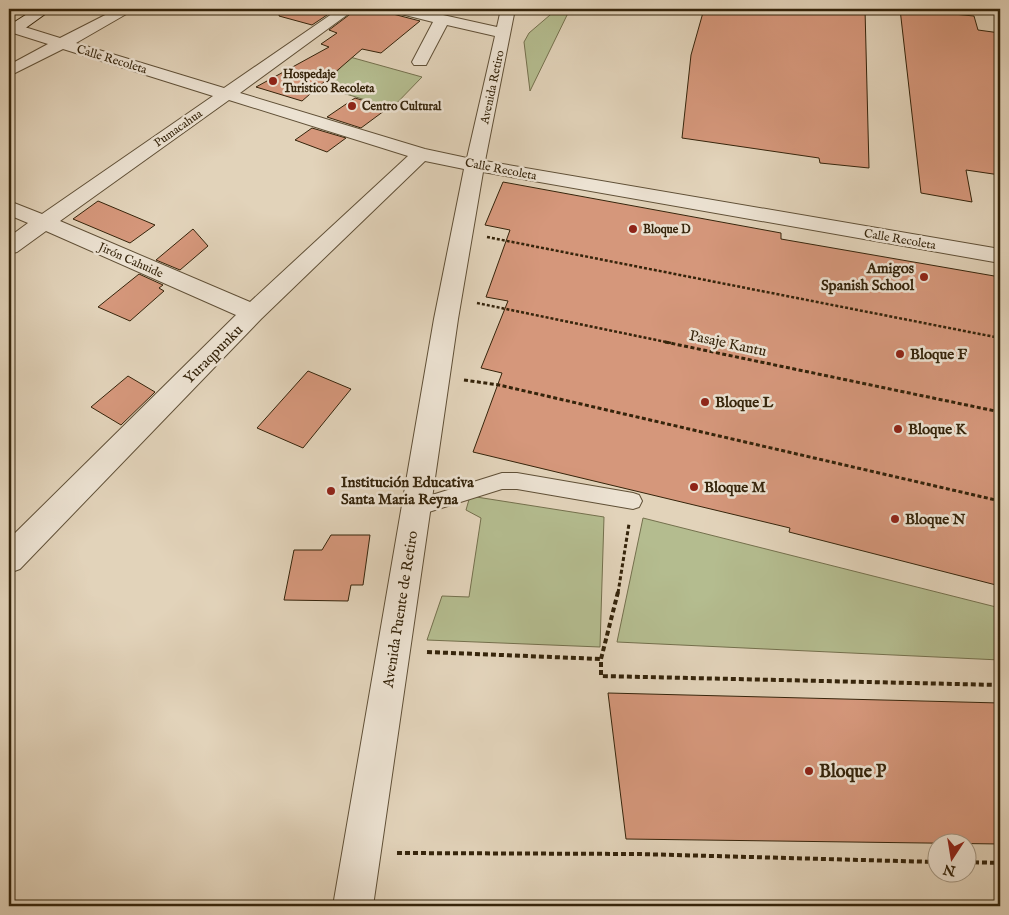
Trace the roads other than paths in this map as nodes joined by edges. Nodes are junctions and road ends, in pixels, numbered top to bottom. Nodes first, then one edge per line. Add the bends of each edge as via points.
1 (30, 9) edge
2 (45, 9) edge
3 (128, 9) edge
4 (348, 9) edge
5 (398, 9) edge
6 (508, 9) edge
7 (442, 19) junction
8 (11, 24) edge
9 (503, 33) junction
10 (61, 44) junction
11 (420, 62) dead end
12 (9, 72) edge
13 (226, 94) junction
14 (421, 154) junction
15 (475, 164) junction
16 (9, 207) edge
17 (44, 222) junction
18 (9, 246) edge
19 (1000, 256) edge
20 (253, 313) junction
21 (633, 501) road end
22 (416, 508) junction
23 (10, 557) edge
24 (353, 906) edge

1 - 8 street
2 - 8 street
3 - 10 street
4 - 13 street, Pumacahua
5 - 7 street
6 - 9 street, Avenida Retiro
7 - 9 street
7 - 11 street
8 - 10 street, Calle Recoleta
9 - 15 street, Avenida Retiro
10 - 12 street
10 - 13 street, Calle Recoleta
13 - 14 street, Calle Recoleta
13 - 17 street, Pumacahua
14 - 15 street, Calle Recoleta
14 - 20 street, Yuraqpunku
15 - 19 street, Calle Recoleta
15 - 22 street, Avenida Puente de Retiro
16 - 17 street, Jirón Cahuide
17 - 18 street, Pumacahua
17 - 20 street, Jirón Cahuide
20 - 23 street, Yuraqpunku
21 - 22 lane via 527,482 502,481
22 - 24 street, Avenida Puente de Retiro

